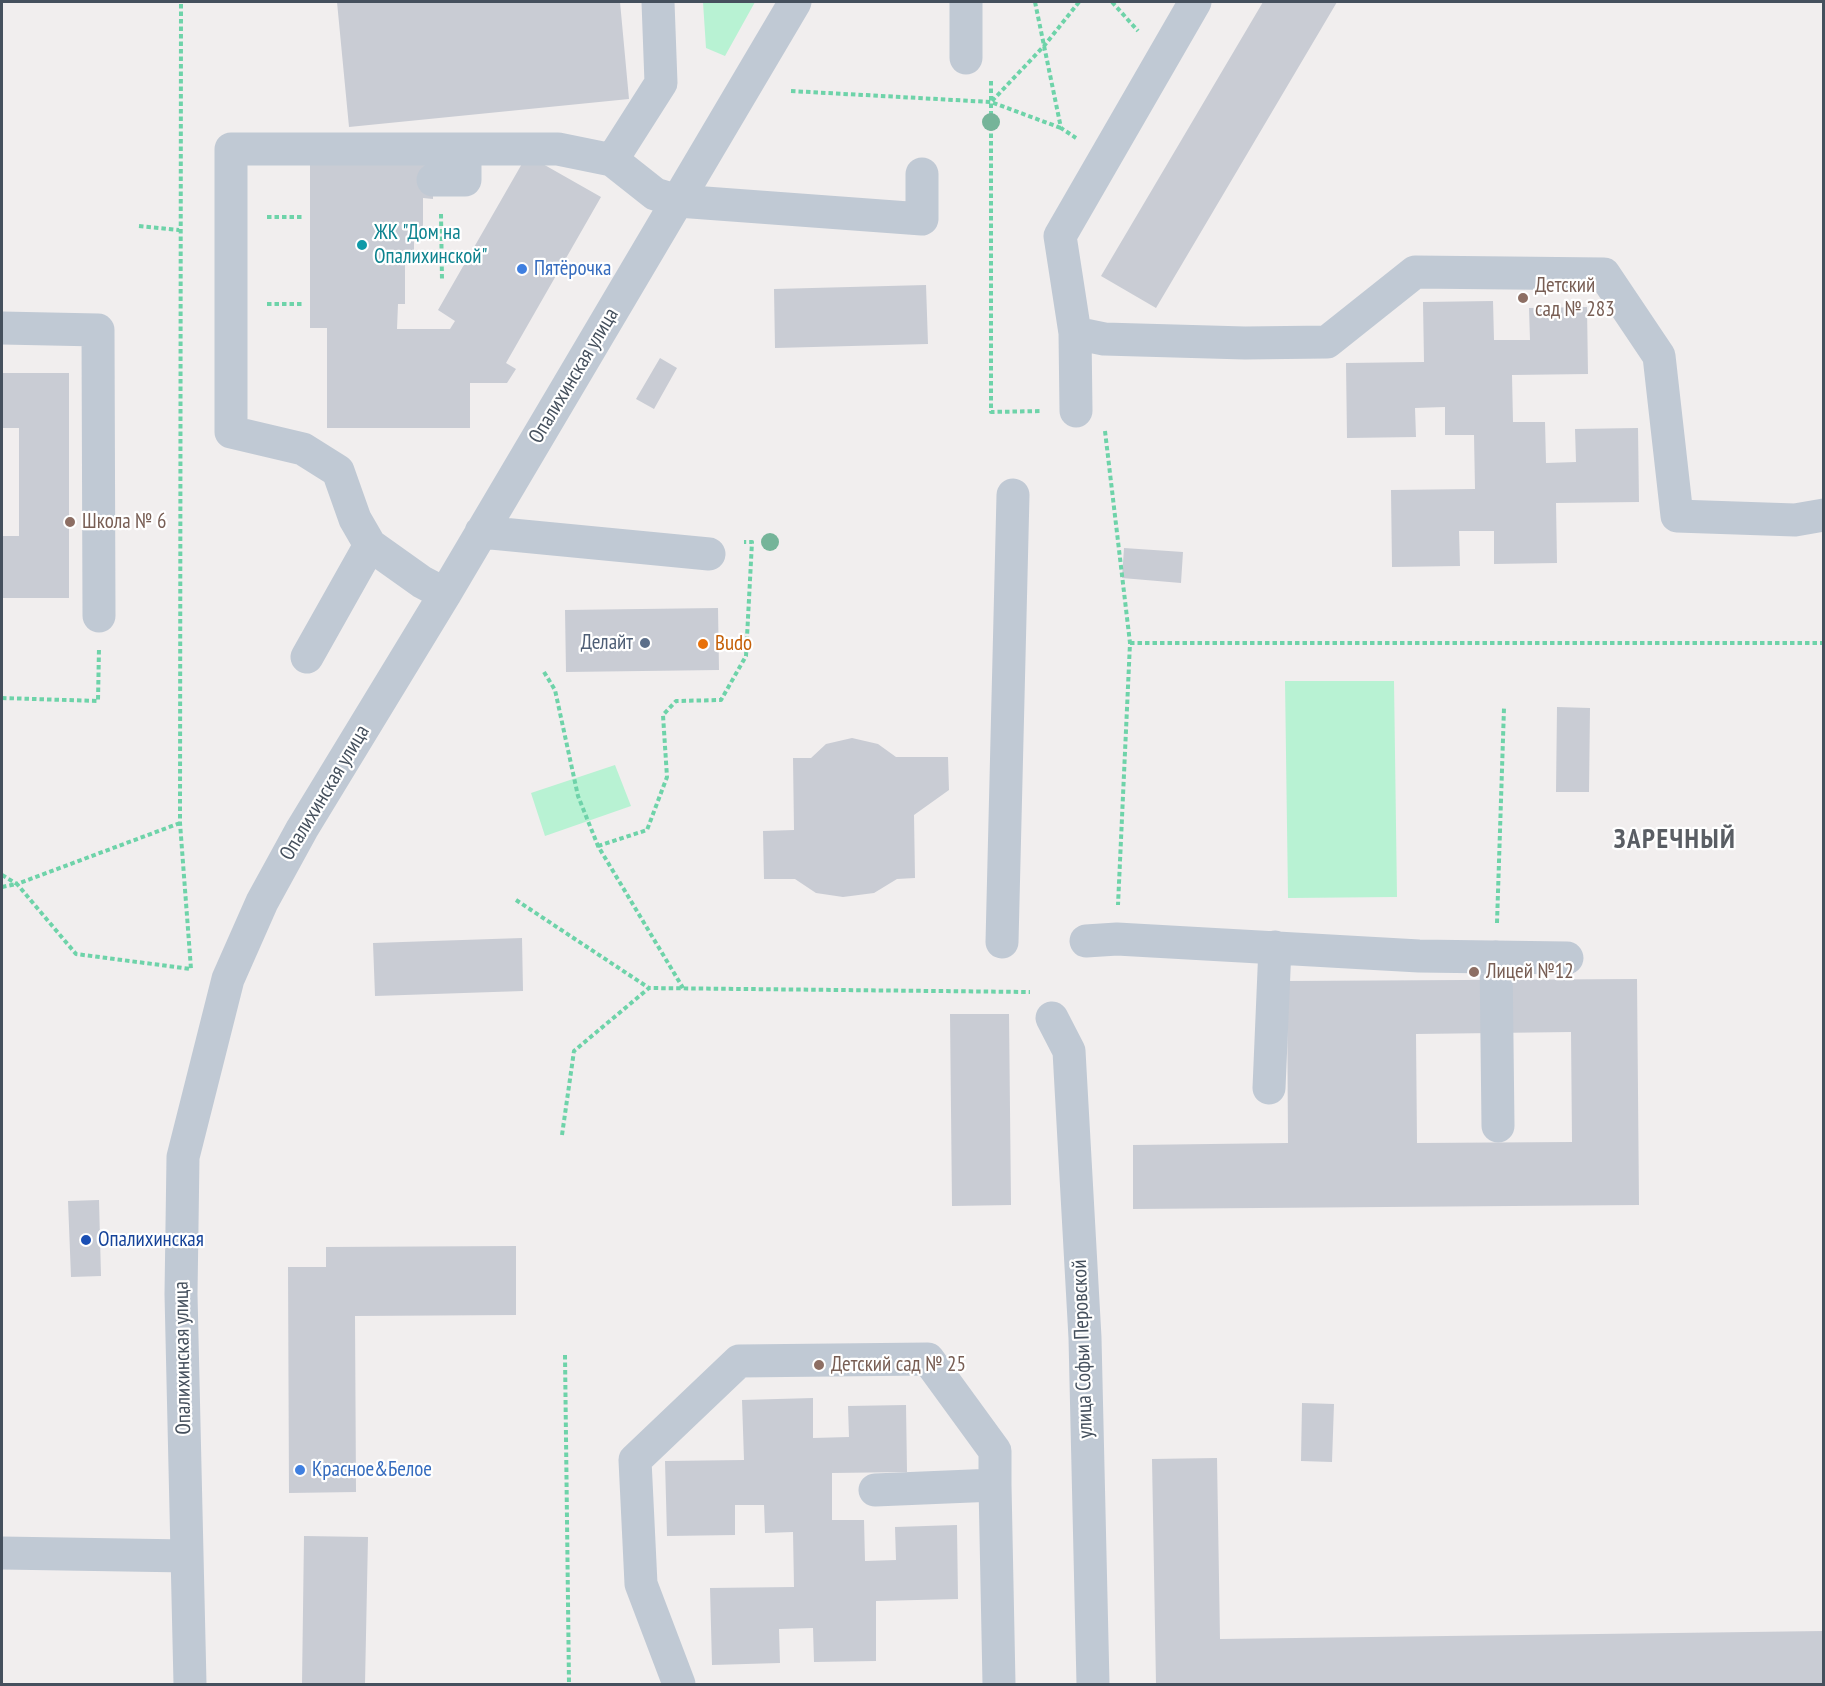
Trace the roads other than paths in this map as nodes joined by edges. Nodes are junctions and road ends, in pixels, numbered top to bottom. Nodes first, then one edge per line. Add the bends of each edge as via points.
1 (658, 2) edge
2 (795, 2) edge
3 (966, 2) edge
4 (1195, 2) edge
5 (966, 58) dead end
6 (465, 149) junction
7 (612, 160) junction
8 (922, 174) dead end
9 (437, 180) road end
10 (678, 201) junction
11 (2, 328) edge
12 (1075, 333) junction
13 (1076, 411) road end
14 (1013, 495) dead end
15 (1824, 515) edge
16 (481, 532) junction
17 (370, 545) junction
18 (709, 554) dead end
19 (445, 594) junction
20 (99, 616) road end
21 (307, 657) dead end
22 (1101, 940) road end
23 (1002, 942) dead end
24 (1275, 947) junction
25 (1496, 957) junction
26 (1568, 958) dead end
27 (1046, 1005) road end
28 (1269, 1088) dead end
29 (1498, 1126) dead end
30 (995, 1485) junction
31 (875, 1490) dead end
32 (2, 1553) edge
33 (187, 1556) junction
34 (190, 1684) edge
35 (679, 1684) edge
36 (999, 1684) edge
37 (1093, 1684) edge

1 - 7 street via 661,83
2 - 10 street, Опалихинская улица
3 - 5 street
4 - 12 street via 1060,236
6 - 7 street via 558,149
6 - 9 street via 465,180
6 - 17 street via 231,149 231,432 303,449 338,471 355,519
7 - 10 street via 655,194
8 - 10 street via 922,219
10 - 16 street, Опалихинская улица
11 - 20 street via 98,330
12 - 13 street
12 - 15 street via 1104,339 1327,342 1415,272 1604,274 1659,356 1677,516 1795,520
14 - 23 street
16 - 18 street
16 - 19 street, Опалихинская улица
17 - 19 street
17 - 21 street
19 - 33 street, Опалихинская улица via 302,829 262,902 228,979 183,1157 181,1294
22 - 24 street
24 - 25 street
24 - 28 street
25 - 26 street
25 - 29 street
27 - 37 street, улица Софьи Перовской via 1069,1051 1085,1338
30 - 31 street
30 - 35 street via 995,1451 928,1359 739,1361 635,1460 641,1584
30 - 36 street
32 - 33 street
33 - 34 street, Опалихинская улица

